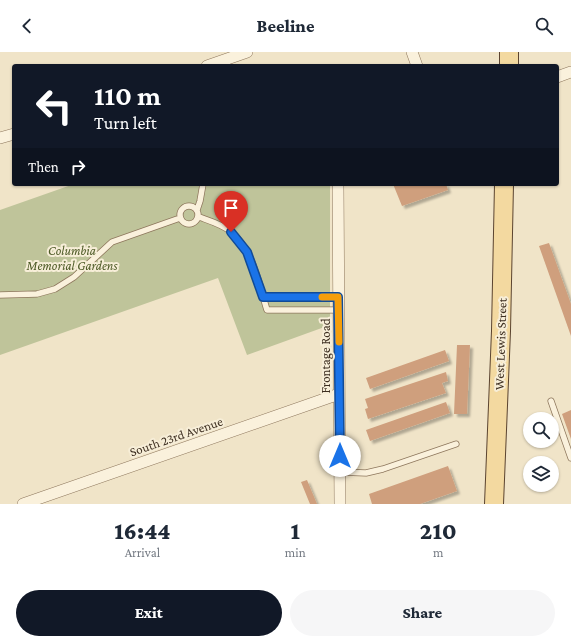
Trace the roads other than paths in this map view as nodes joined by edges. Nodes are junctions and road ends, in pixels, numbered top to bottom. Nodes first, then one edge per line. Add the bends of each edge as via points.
1 (247, 52) edge
2 (412, 52) edge
3 (509, 52) edge
4 (213, 64) edge
5 (416, 64) edge
6 (509, 64) edge
7 (571, 72) edge
8 (559, 76) edge
9 (12, 135) edge
10 (0, 138) edge
11 (203, 186) edge
12 (338, 186) edge
13 (504, 186) edge
14 (197, 210) junction
15 (180, 218) junction
16 (199, 218) junction
17 (0, 295) edge
18 (263, 297) junction
19 (338, 297) junction
20 (339, 310) junction
21 (339, 394) junction
22 (551, 401) dead end
23 (456, 444) dead end
24 (571, 458) edge
25 (340, 472) junction
26 (23, 504) edge
27 (340, 504) edge
28 (494, 504) edge

1 - 4 street
2 - 5 street
3 - 6 main road
7 - 8 street
9 - 10 street
11 - 14 lane
12 - 19 street, Frontage Road
13 - 28 main road, West Lewis Street
14 - 15 lane via 186,206 181,210
14 - 16 lane
15 - 16 lane via 184,224 190,225 196,223
15 - 17 lane via 112,242 74,277 56,289 37,294
16 - 18 lane via 224,226 239,239 247,252
18 - 19 lane
18 - 20 lane via 267,310
19 - 20 street, Frontage Road
20 - 21 street, Frontage Road
21 - 25 street, Frontage Road
21 - 26 street, South 23rd Avenue
22 - 24 lane
23 - 25 lane via 383,469 366,473
25 - 27 street, Frontage Road

